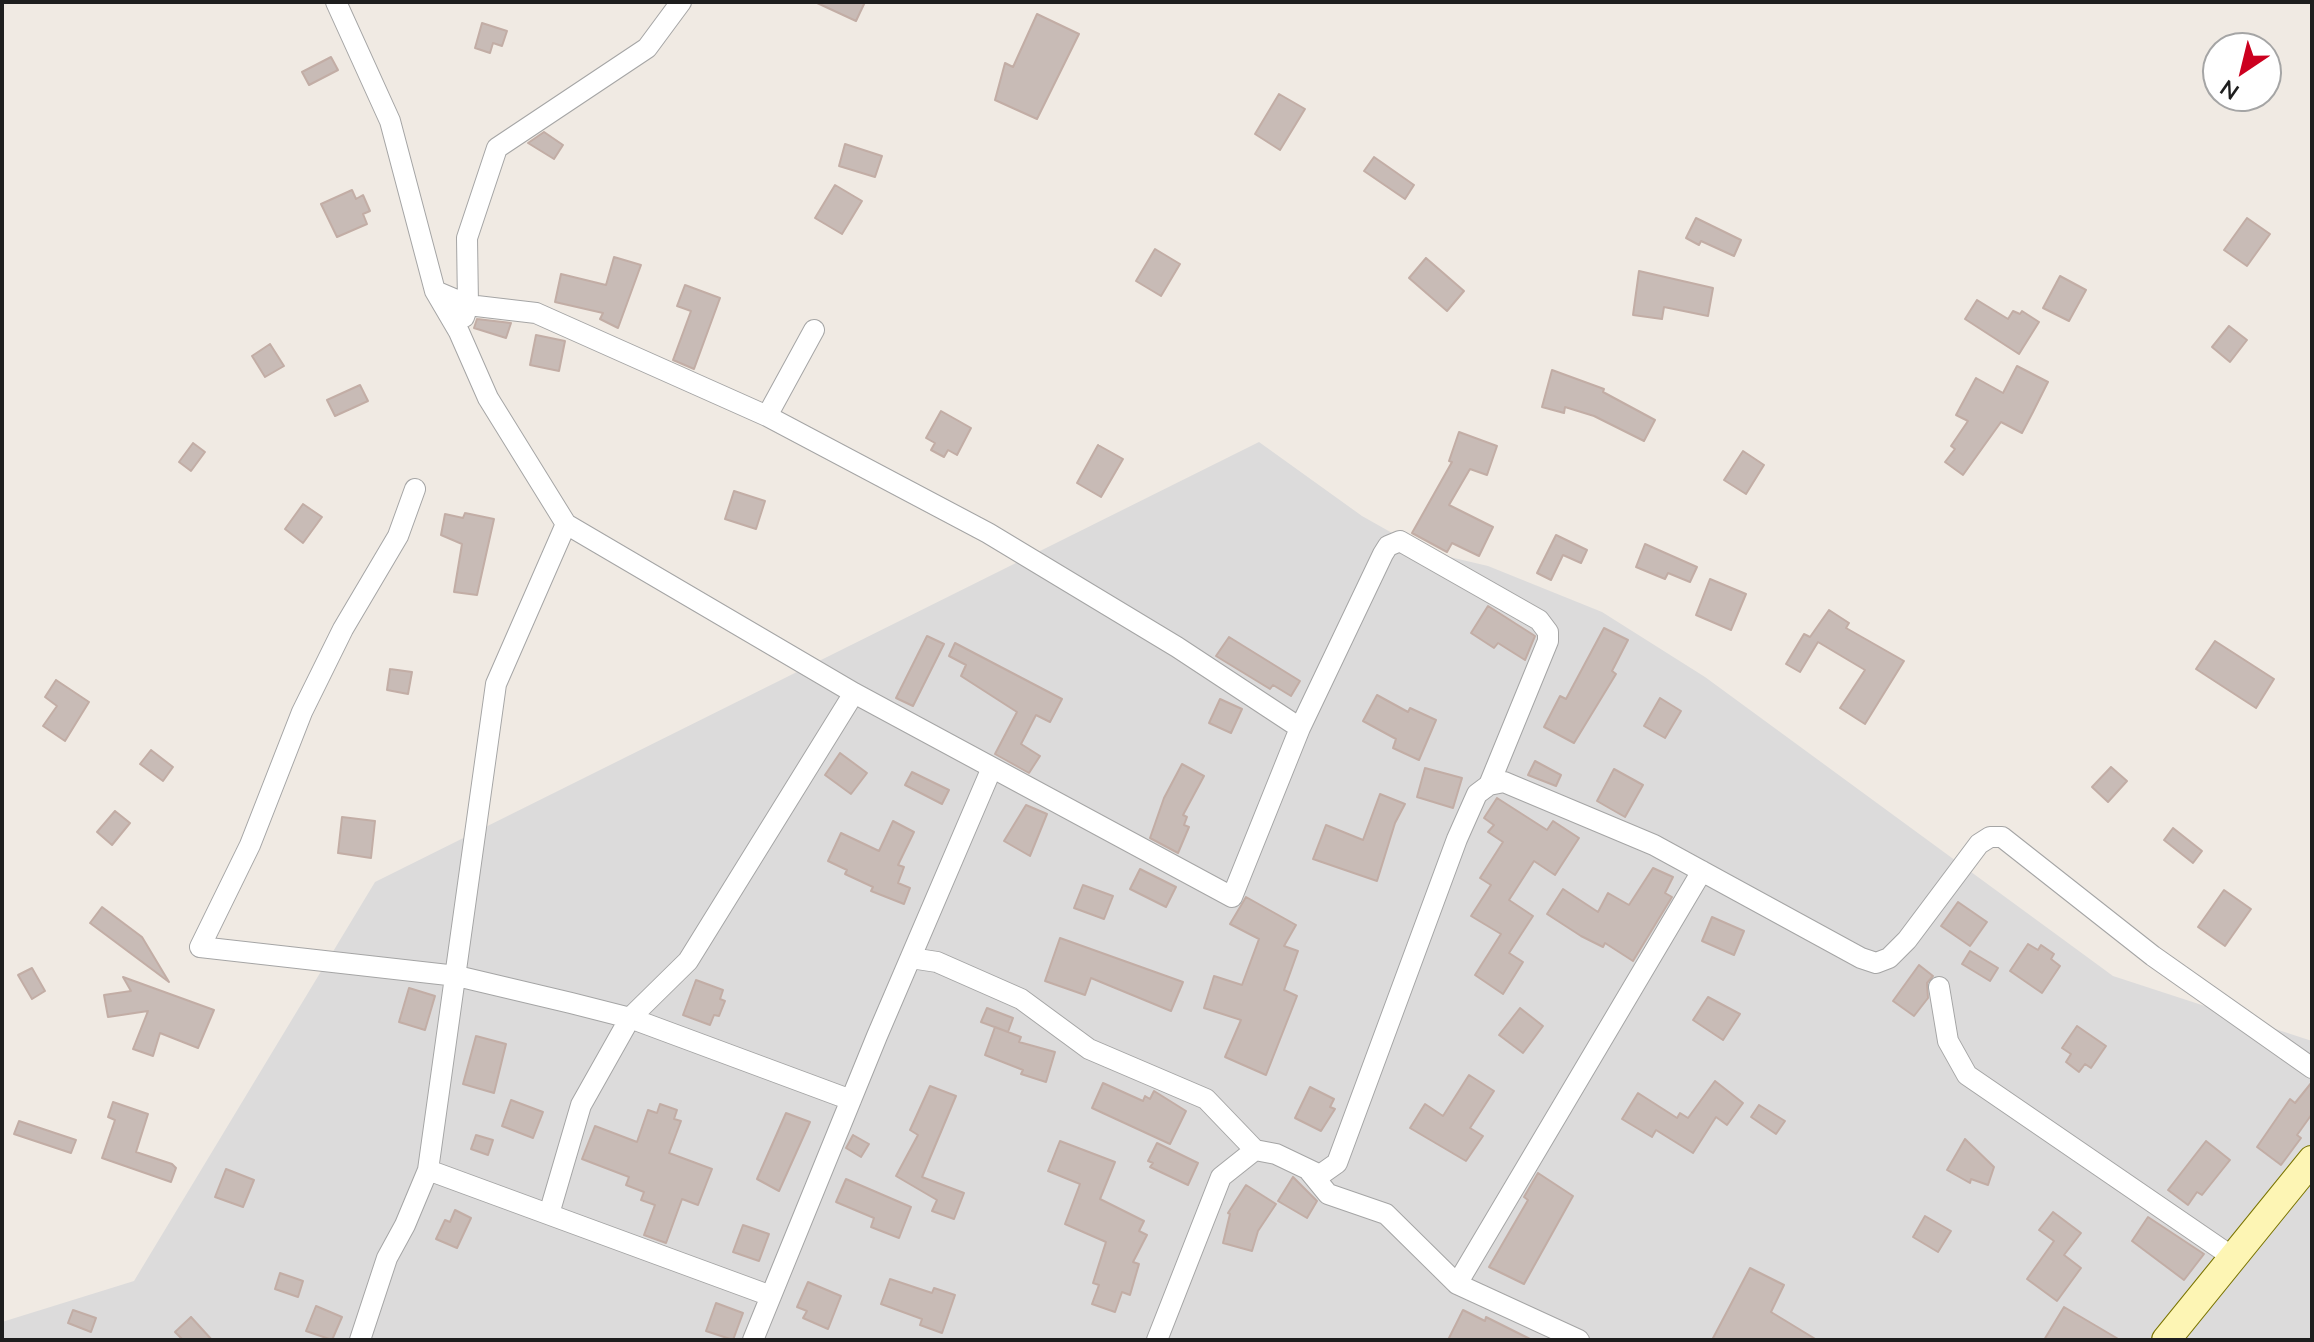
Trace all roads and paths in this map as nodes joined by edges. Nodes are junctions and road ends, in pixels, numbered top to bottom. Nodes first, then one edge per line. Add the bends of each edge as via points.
1 (336, 2) edge
2 (681, 2) edge
3 (435, 291) junction
4 (468, 305) junction
5 (814, 330) dead end
6 (459, 332) junction
7 (767, 416) junction
8 (415, 489) dead end
9 (566, 524) junction
10 (854, 693) junction
11 (1300, 728) junction
12 (991, 770) junction
13 (1489, 785) junction
14 (1702, 871) junction
15 (911, 958) junction
16 (455, 977) junction
17 (1939, 987) dead end
18 (630, 1018) junction
19 (2312, 1068) edge
20 (851, 1100) junction
21 (1255, 1150) junction
22 (2312, 1160) edge
23 (428, 1170) junction
24 (1310, 1172) junction
25 (549, 1214) junction
26 (2234, 1258) junction
27 (1457, 1284) junction
28 (771, 1296) junction
29 (360, 1340) edge
30 (753, 1340) edge
31 (1157, 1340) edge
32 (1579, 1340) edge
33 (2166, 1340) edge

1 - 3 street via 390,121
2 - 4 street via 647,48 497,148 467,238
3 - 4 street
3 - 6 street
4 - 6 street
4 - 7 street via 536,313
5 - 7 street
6 - 9 street via 488,398
7 - 11 street via 988,533
8 - 16 street via 398,536 302,712 250,845 200,947
9 - 10 street
9 - 16 street via 496,684
10 - 12 street
10 - 18 street via 688,961
11 - 12 street via 1232,897
11 - 13 street via 1383,554 1400,541 1539,620 1548,632
12 - 15 street
13 - 14 street via 1504,782 1654,845
13 - 24 street via 1477,794 1457,839 1337,1163 1320,1175
14 - 19 street via 1876,963 1907,940 1979,844 2002,837 2153,956
14 - 27 street
15 - 20 street
15 - 21 street via 937,962 1021,999 1089,1049 1206,1099
16 - 18 street
16 - 23 street
17 - 26 street via 1948,1041 1967,1075
18 - 20 street
18 - 25 street via 581,1105
20 - 28 street
21 - 24 street via 1276,1154
21 - 31 street via 1221,1177
22 - 26 street
23 - 25 street
23 - 29 street via 387,1258
24 - 27 street via 1328,1194 1386,1214
25 - 28 street
26 - 33 street
27 - 32 street
28 - 30 street

